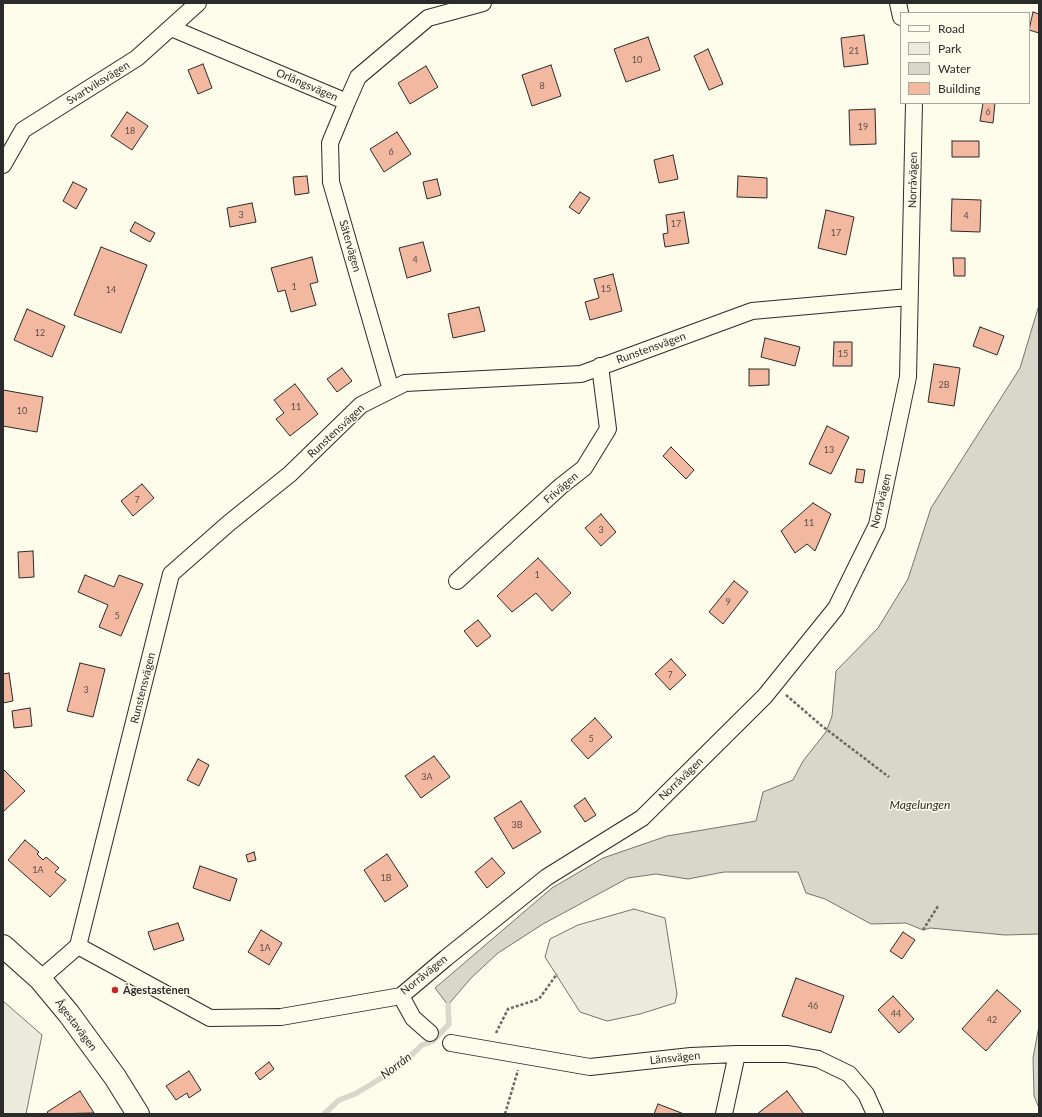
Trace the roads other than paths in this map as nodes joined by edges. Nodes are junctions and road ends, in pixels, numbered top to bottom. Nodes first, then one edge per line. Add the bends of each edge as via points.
1 (198, 3) edge
2 (483, 3) edge
3 (171, 28) junction
4 (347, 102) junction
5 (914, 104) edge
6 (3, 165) edge
7 (909, 297) junction
8 (600, 366) junction
9 (390, 390) junction
10 (457, 581) dead end
11 (3, 946) edge
12 (78, 946) junction
13 (40, 979) junction
14 (401, 996) junction
15 (430, 1032) dead end
16 (451, 1042) dead end
17 (737, 1054) junction
18 (138, 1114) edge
19 (724, 1114) edge
20 (875, 1114) edge

1 - 3 street, Svartviksvägen
2 - 4 street, Orlångsvägen via 428,18 358,77
3 - 4 street, Orlångsvägen
3 - 6 street, Svartviksvägen via 137,58 23,130
4 - 9 street, Sätervägen via 330,142 331,182
5 - 7 street, Norråvägen
7 - 8 street, Runstensvägen via 752,311
7 - 14 street, Norråvägen via 908,377 878,525 836,608 765,696 642,818 547,876
8 - 9 street, Runstensvägen via 581,374 405,383
8 - 10 street, Frivägen via 608,430 584,468
9 - 12 street, Runstensvägen via 361,405 290,474 171,574
11 - 13 main road, Ågestavägen
12 - 13 street
12 - 14 street, Norråvägen via 210,1018 281,1017
13 - 18 main road, Ågestavägen via 115,1077
14 - 15 street via 413,1018
16 - 17 street, Länsvägen via 590,1067 691,1056
17 - 19 street
17 - 20 street, Länsvägen via 787,1054 818,1059 849,1074 866,1094

